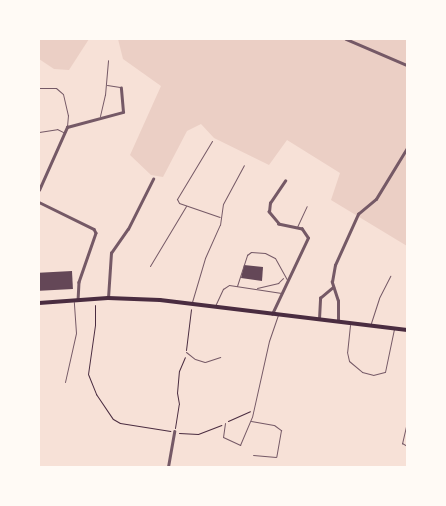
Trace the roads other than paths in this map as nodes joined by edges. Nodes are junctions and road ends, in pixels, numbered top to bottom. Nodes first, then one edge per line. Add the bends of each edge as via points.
1 (346, 39) edge
2 (108, 60) dead end
3 (407, 65) edge
4 (107, 85) junction
5 (39, 88) edge
6 (121, 88) joint
7 (100, 119) junction
8 (67, 127) junction
9 (40, 132) edge
10 (64, 132) junction
11 (212, 141) dead end
12 (407, 148) edge
13 (244, 165) dead end
14 (153, 179) dead end
15 (285, 181) dead end
16 (39, 190) edge
17 (39, 202) edge
18 (186, 205) junction
19 (306, 206) dead end
20 (221, 218) junction
21 (297, 227) junction
22 (150, 266) dead end
23 (390, 276) dead end
24 (284, 278) junction
25 (288, 281) junction
26 (237, 286) junction
27 (333, 288) junction
28 (256, 289) junction
29 (282, 293) junction
30 (108, 298) junction
31 (76, 300) junction
32 (39, 303) edge
33 (191, 304) junction
34 (215, 306) junction
35 (271, 314) junction
36 (278, 314) junction
37 (319, 319) junction
38 (338, 321) junction
39 (350, 323) junction
40 (370, 326) junction
41 (394, 329) junction
42 (407, 330) edge
43 (186, 352) road end
44 (220, 357) dead end
45 (65, 382) dead end
46 (251, 421) junction
47 (407, 422) edge
48 (225, 423) road end
49 (174, 432) road end
50 (407, 446) edge
51 (252, 455) dead end
52 (168, 467) edge

1 - 3 street
2 - 4 lane
4 - 6 lane
4 - 7 lane
5 - 8 lane via 56,88 64,94 68,115
6 - 7 street via 123,112
7 - 8 street
8 - 10 street
9 - 10 lane via 58,129
10 - 16 street
11 - 18 lane via 177,198
12 - 27 street via 376,199 361,210 355,219 335,265
13 - 20 lane via 223,204
14 - 30 street via 128,229 111,253
15 - 21 street via 270,203 270,212 279,224
17 - 31 street via 94,228 96,232 79,282
18 - 20 lane
18 - 22 lane
19 - 21 lane
20 - 33 lane
21 - 25 street via 304,231 308,238
23 - 40 lane via 379,298
24 - 25 lane
24 - 26 lane via 271,256 249,253
24 - 28 lane via 278,283
25 - 29 street
26 - 28 lane
26 - 34 lane via 225,287
27 - 37 street via 320,298
27 - 38 street via 338,301
28 - 29 lane
29 - 35 street
30 - 31 highway
30 - 33 highway
31 - 32 highway
31 - 45 lane via 76,333
33 - 34 highway
34 - 35 highway
35 - 36 highway
36 - 37 highway
36 - 46 lane via 269,341
37 - 38 highway
38 - 39 highway
39 - 40 highway
39 - 41 lane via 347,352 349,361 362,372 373,375 385,372
40 - 41 highway
41 - 42 highway
43 - 44 lane via 195,359 205,362
46 - 48 lane via 240,445 223,436
46 - 51 lane via 274,425 281,430 276,457
47 - 50 lane via 402,443
49 - 52 street

